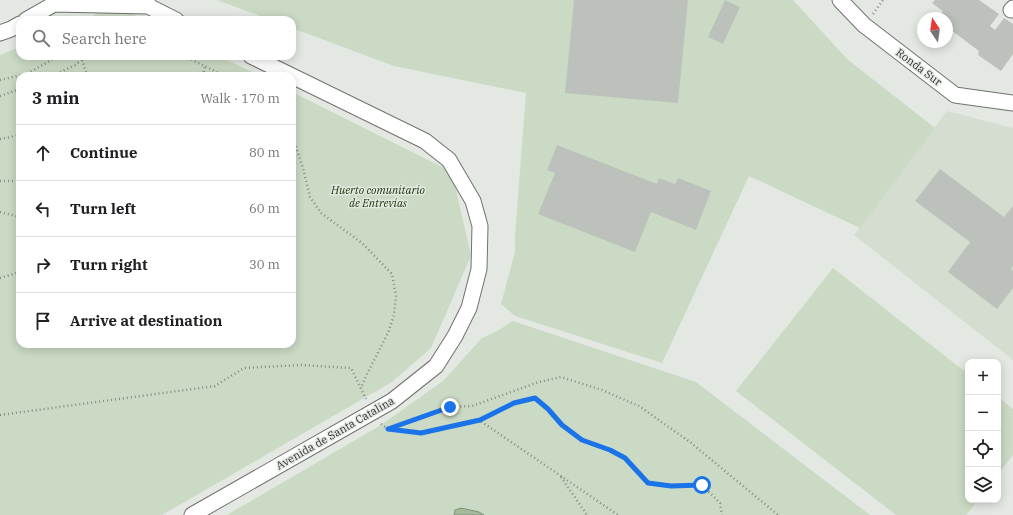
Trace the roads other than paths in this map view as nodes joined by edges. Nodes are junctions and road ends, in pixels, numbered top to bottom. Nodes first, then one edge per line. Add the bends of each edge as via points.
1 (840, 0) edge
2 (57, 2) edge
3 (144, 2) edge
4 (33, 16) edge
5 (169, 16) edge
6 (16, 26) edge
7 (0, 33) edge
8 (259, 60) edge
9 (284, 72) edge
10 (296, 78) edge
11 (1013, 103) edge
12 (192, 515) edge

1 - 11 street, Ronda Sur via 864,25 955,95
2 - 3 street
2 - 4 street
3 - 5 street
6 - 7 street
8 - 9 street, Avenida de Santa Catalina
10 - 12 street, Avenida de Santa Catalina via 425,141 450,160 473,201 480,226 480,269 469,308 436,366 392,401

